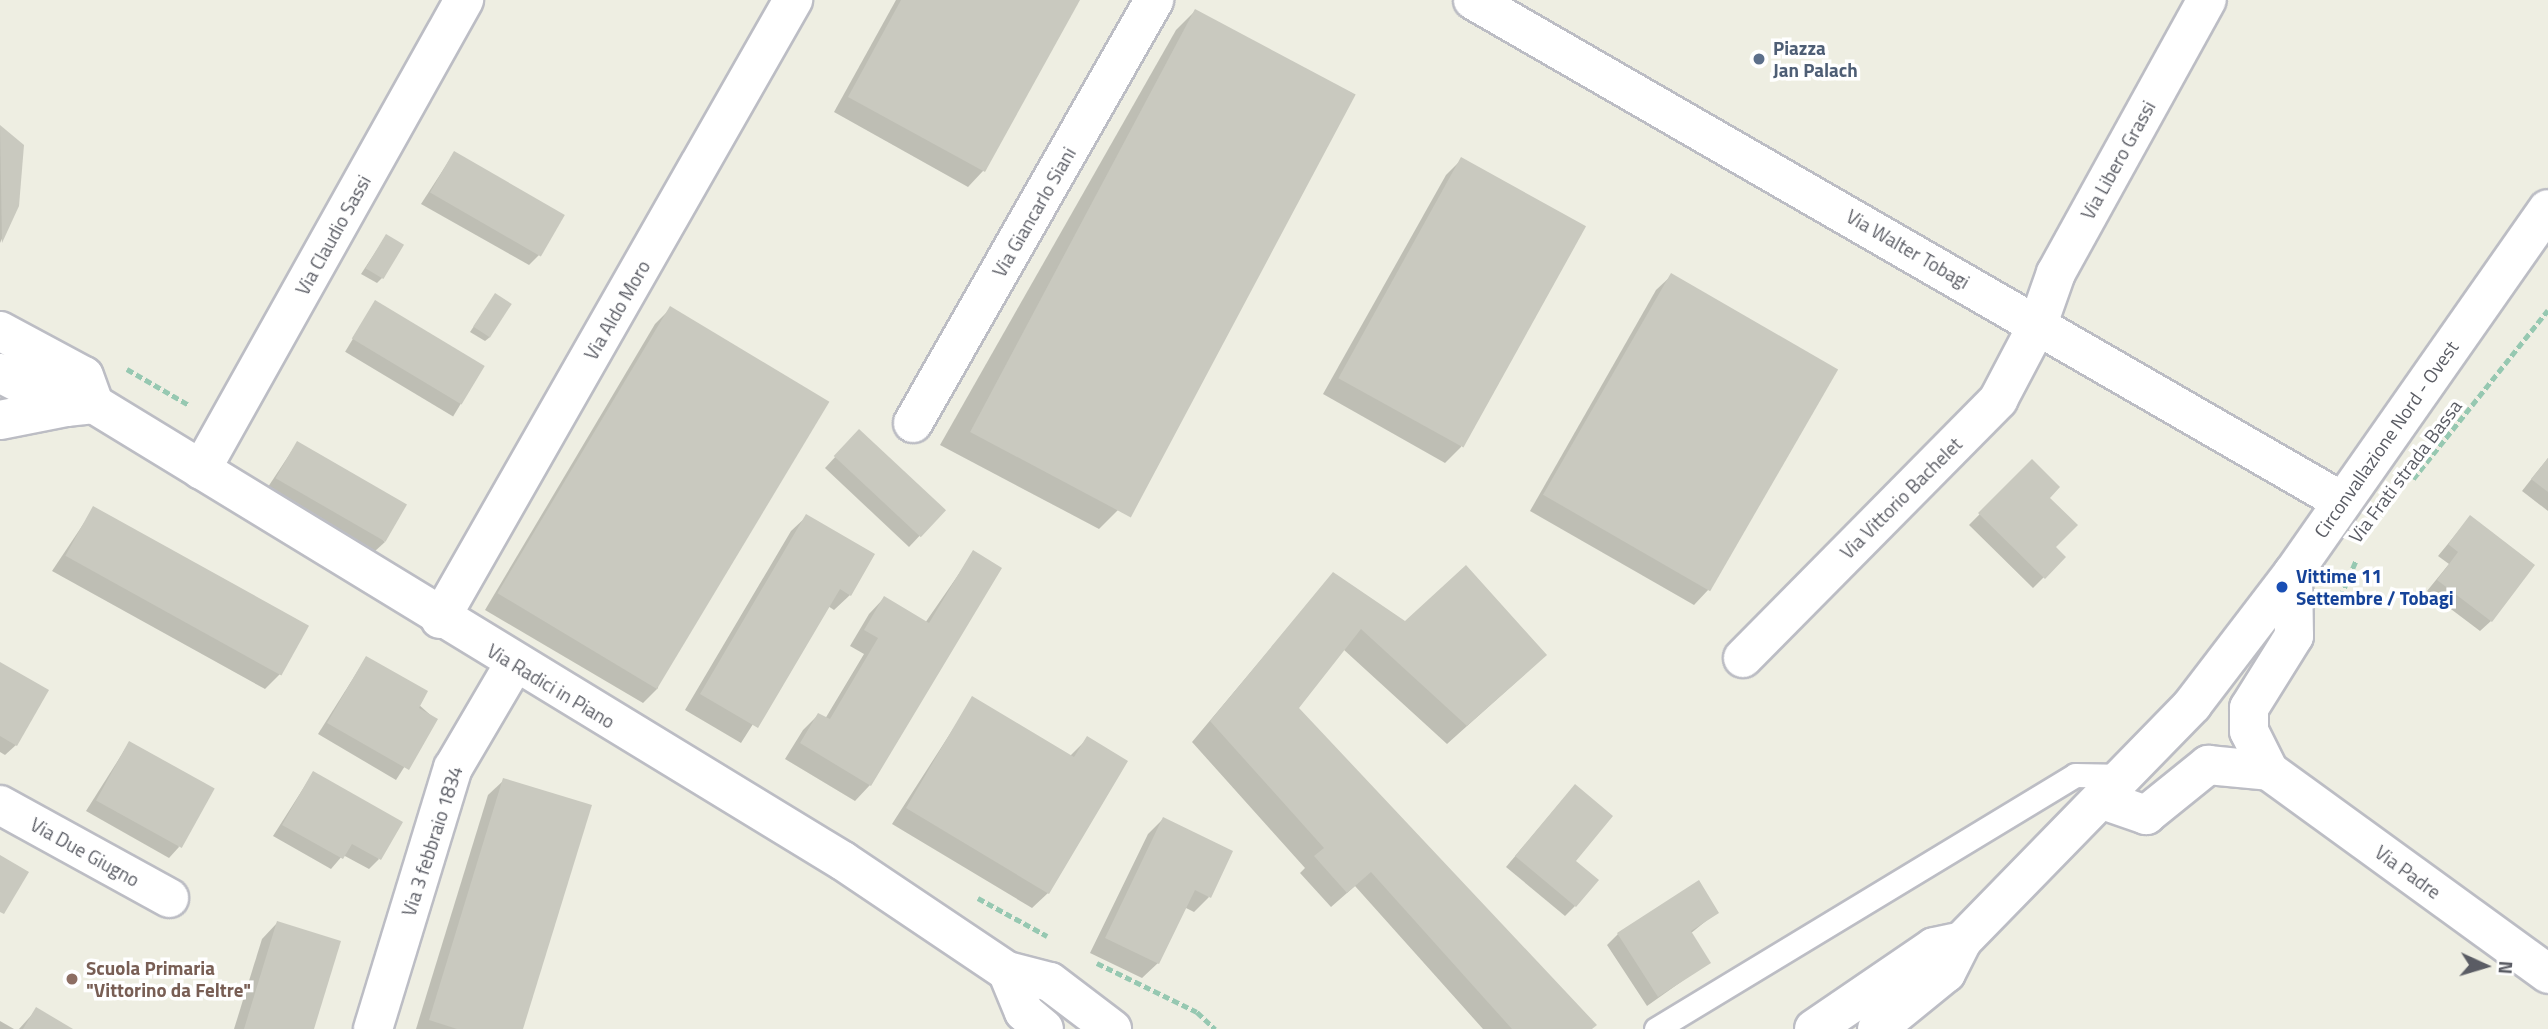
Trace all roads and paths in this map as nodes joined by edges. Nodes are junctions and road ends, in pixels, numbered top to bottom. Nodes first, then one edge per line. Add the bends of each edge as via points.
1 (464, 0) edge
2 (793, 0) edge
3 (1154, 0) edge
4 (1473, 0) edge
5 (2207, 0) edge
6 (2548, 209) edge
7 (2548, 310) edge
8 (2038, 324) junction
9 (0, 331) edge
10 (0, 373) edge
11 (80, 405) junction
12 (0, 420) edge
13 (913, 423) dead end
14 (201, 470) junction
15 (2409, 484) dead end
16 (2341, 500) junction
17 (2361, 547) dead end
18 (2293, 573) junction
19 (2332, 615) dead end
20 (440, 619) junction
21 (1744, 657) dead end
22 (514, 664) junction
23 (2269, 771) junction
24 (2114, 788) junction
25 (0, 805) edge
26 (169, 898) dead end
27 (1962, 941) junction
28 (1007, 971) junction
29 (2548, 974) edge
30 (373, 1029) edge
31 (1044, 1029) edge
32 (1112, 1029) edge
33 (1656, 1029) edge
34 (1814, 1029) edge
35 (1877, 1029) edge

1 - 14 street, Via Claudio Sassi
2 - 20 street, Via Aldo Moro
3 - 13 street, Via Giancarlo Siani
4 - 8 street, Via Walter Tobagi
5 - 8 street, Via Libero Grassi via 2056,273
6 - 16 street, Circonvallazione Nord - Ovest
7 - 15 path, Via Frati strada Bassa
8 - 16 street, Via Walter Tobagi
8 - 21 street, Via Vittorio Bachelet via 1998,400
9 - 11 street via 84,376
10 - 11 street, Via Radici in Piano
11 - 12 street
11 - 14 street, Via Radici in Piano
14 - 20 street, Via Radici in Piano
16 - 18 street, Circonvallazione Nord - Ovest
17 - 19 path, Via Frati strada Bassa
18 - 23 street, Via Padre via 2294,636 2249,708 2249,731
18 - 24 street, Circonvallazione Nord - Ovest via 2192,705
20 - 22 street, Via Radici in Piano
22 - 28 street, Via Radici in Piano via 843,861
22 - 30 street, Via 3 febbraio 1834 via 453,768
23 - 24 street via 2208,765 2146,815
23 - 29 street, Via Padre
24 - 27 street, Circonvallazione Nord - Ovest
24 - 33 lane via 2075,775
25 - 26 street, Via Due Giugno
27 - 34 street, Circonvallazione Nord - Ovest via 1934,947
27 - 35 street, Circonvallazione Nord - Ovest via 1946,973
28 - 31 street via 1024,1012
28 - 32 street, Via Radici in Piano via 1050,982

